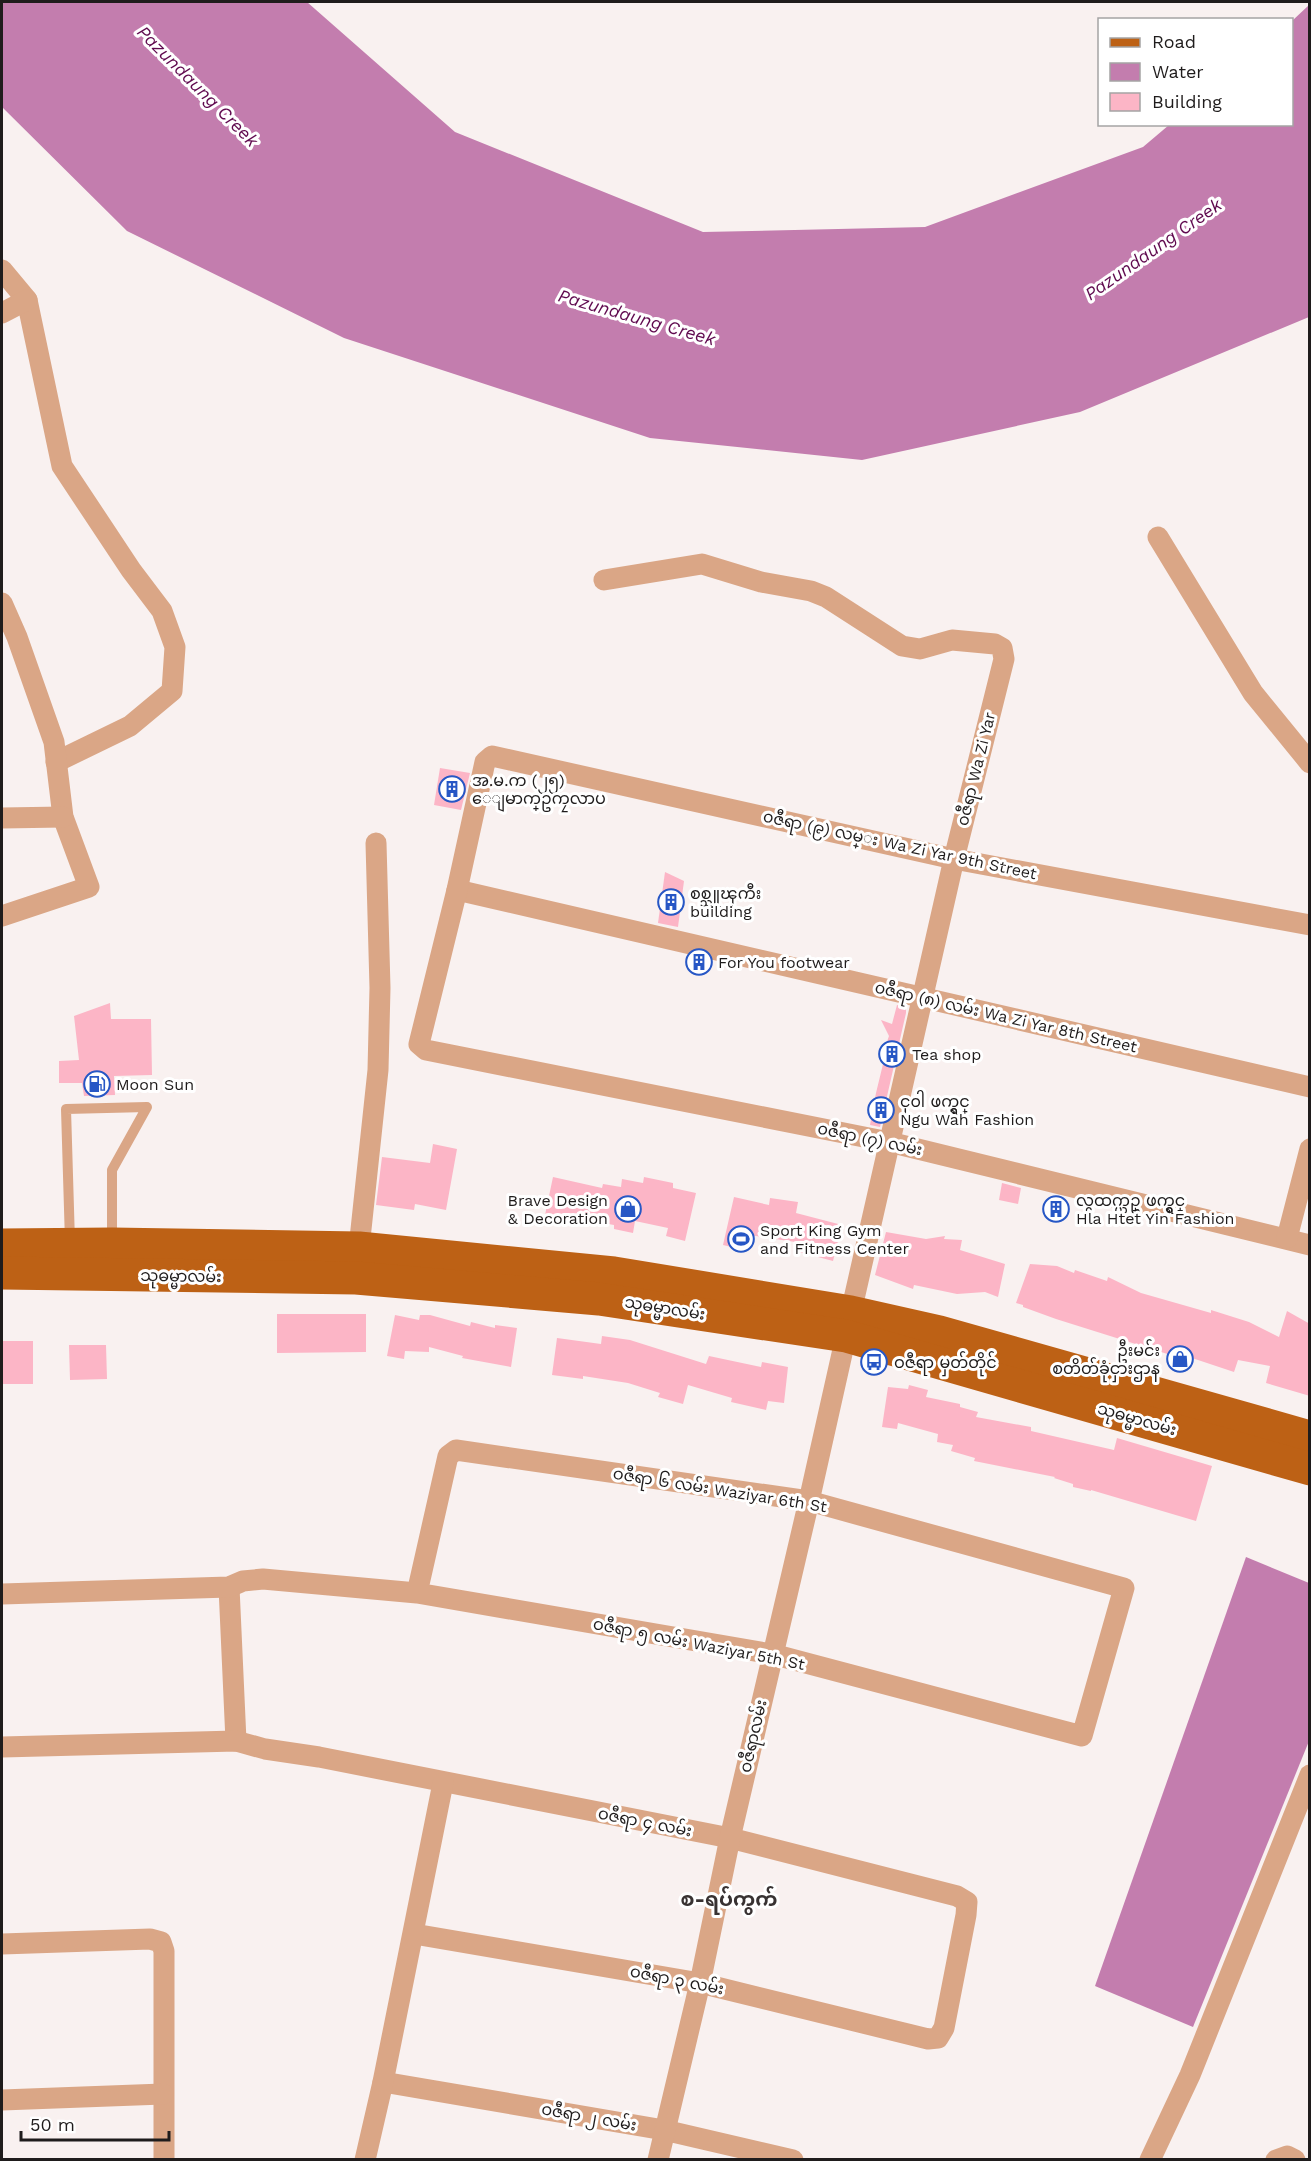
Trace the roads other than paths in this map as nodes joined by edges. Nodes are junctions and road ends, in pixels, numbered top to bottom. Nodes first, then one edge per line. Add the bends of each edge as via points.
1 (2, 270) edge
2 (27, 300) junction
3 (2, 313) edge
4 (1158, 537) dead end
5 (604, 580) dead end
6 (2, 603) edge
7 (56, 762) junction
8 (1310, 763) edge
9 (63, 817) junction
10 (2, 818) edge
11 (375, 843) dead end
12 (954, 859) junction
13 (457, 890) junction
14 (2, 916) edge
15 (1310, 925) edge
16 (922, 998) junction
17 (1310, 1087) edge
18 (889, 1142) junction
19 (1310, 1149) edge
20 (1287, 1238) junction
21 (70, 1244) junction
22 (112, 1244) junction
23 (2, 1245) edge
24 (1310, 1245) edge
25 (359, 1248) junction
26 (142, 1260) junction
27 (2, 1273) edge
28 (849, 1324) junction
29 (1310, 1437) edge
30 (1310, 1469) edge
31 (810, 1501) junction
32 (229, 1587) junction
33 (417, 1593) junction
34 (2, 1594) edge
35 (772, 1654) junction
36 (1082, 1736) joint
37 (236, 1741) junction
38 (2, 1746) edge
39 (1310, 1774) edge
40 (443, 1783) junction
41 (730, 1838) junction
42 (414, 1934) junction
43 (2, 1944) edge
44 (700, 1983) junction
45 (938, 2038) joint
46 (383, 2082) junction
47 (163, 2094) junction
48 (2, 2100) edge
49 (664, 2130) junction
50 (164, 2160) edge
51 (365, 2160) edge
52 (658, 2160) edge
53 (793, 2160) edge
54 (1150, 2160) edge

1 - 2 street
2 - 3 street
2 - 7 street via 62,466 162,611 175,647 172,692 130,726
4 - 8 street via 1253,693
5 - 12 street, ၀ဇီရာ Wa Zi Yar via 702,564 826,597 902,646 920,649 952,640 1002,648 1004,659
6 - 7 street via 50,731
7 - 9 street
9 - 10 street
9 - 14 street via 89,887
11 - 25 street via 380,988 378,1070
12 - 13 street, ၀ဇီရာ (၉) လမ္း Wa Zi Yar 9th Street via 492,756 485,762
12 - 15 street, ၀ဇီရာ (၉) လမ္း Wa Zi Yar 9th Street
12 - 16 street, ၀ဇီရာ Wa Zi Yar
13 - 16 street, ၀ဇီရာ (၈) လမ်း Wa Zi Yar 8th Street
13 - 18 street, ၀ဇီရာ (၇) လမ်း via 420,1044 426,1050
16 - 17 street, ၀ဇီရာ (၈) လမ်း Wa Zi Yar 8th Street
16 - 18 street, ၀ဇီရာ Wa Zi Yar
18 - 20 street, ၀ဇီရာ (၇) လမ်း
18 - 28 street, ၀ဇီရာ Wa Zi Yar
19 - 20 street
20 - 24 street, ၀ဇီရာ (၇) လမ်း
21 - 22 main road, သုဓမ္မာလမ်း
21 - 22 lane via 66,1109 147,1107 112,1170
21 - 23 main road, သုဓမ္မာလမ်း
22 - 26 main road, သုဓမ္မာလမ်း
25 - 26 main road, သုဓမ္မာလမ်း via 200,1245
25 - 28 main road, သုဓမ္မာလမ်း via 614,1273
26 - 27 main road, သုဓမ္မာလမ်း
26 - 28 main road, သုဓမ္မာလမ်း via 201,1277 356,1278
28 - 29 main road, သုဓမ္မာလမ်း via 940,1332
28 - 30 main road, သုဓမ္မာလမ်း
28 - 31 street, ဝဇီရာလမ်း
31 - 33 street, ဝဇီရာ ၆ လမ်း Waziyar 6th St via 456,1450 448,1456
31 - 35 street, ဝဇီရာလမ်း
31 - 36 street, ဝဇီရာ ၆ လမ်း Waziyar 6th St via 1124,1587
32 - 33 street, ဝဇီရာ ၅ လမ်း Waziyar 5th St via 243,1581 263,1580
32 - 34 street, ဝဇီရာ ၅ လမ်း Waziyar 5th St
32 - 37 street
33 - 35 street, ဝဇီရာ ၅ လမ်း Waziyar 5th St
35 - 36 street, ဝဇီရာ ၅ လမ်း Waziyar 5th St
35 - 41 street, ဝဇီရာလမ်း
37 - 38 street, ဝဇီရာ ၄ လမ်း
37 - 40 street, ဝဇီရာ ၄ လမ်း
39 - 54 street via 1190,2075
40 - 41 street, ဝဇီရာ ၄ လမ်း
40 - 42 street
41 - 44 street, ဝဇီရာလမ်း
41 - 45 street, ဝဇီရာ ၄ လမ်း via 957,1896 967,1902 944,2028
42 - 44 street, ဝဇီရာ ၃ လမ်း
42 - 46 street
43 - 47 street via 161,1942
44 - 45 street, ဝဇီရာ ၃ လမ်း via 928,2039
44 - 49 street, ဝဇီရာလမ်း
46 - 49 street, ဝဇီရာ ၂ လမ်း
46 - 51 street
47 - 48 street
47 - 50 street
49 - 52 street, ဝဇီရာလမ်း
49 - 53 street, ဝဇီရာ ၂ လမ်း

